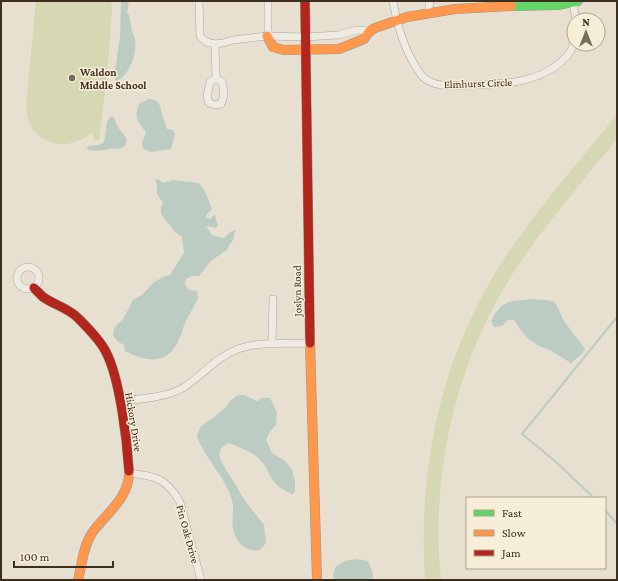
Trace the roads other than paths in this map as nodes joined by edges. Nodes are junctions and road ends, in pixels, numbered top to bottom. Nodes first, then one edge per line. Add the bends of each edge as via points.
1 (199, 1) edge
2 (268, 1) edge
3 (305, 1) edge
4 (393, 1) edge
5 (430, 1) edge
6 (575, 2) edge
7 (530, 3) edge
8 (477, 4) edge
9 (428, 12) junction
10 (576, 12) edge
11 (396, 20) junction
12 (368, 31) junction
13 (338, 35) junction
14 (267, 36) junction
15 (306, 37) junction
16 (215, 44) junction
17 (339, 49) junction
18 (306, 50) junction
19 (570, 52) edge
20 (216, 78) dead end
21 (34, 288) dead end
22 (273, 299) dead end
23 (311, 342) junction
24 (272, 344) junction
25 (120, 401) junction
26 (129, 473) junction
27 (78, 580) edge
28 (201, 580) edge
29 (317, 580) edge

1 - 16 street via 200,36 206,42
2 - 14 street
3 - 15 street, Joslyn Road
4 - 11 street
5 - 9 street
6 - 7 street
6 - 10 street
7 - 8 street
8 - 9 street
9 - 11 street
11 - 12 street
11 - 19 street, Elmhurst Circle via 405,46 422,77 447,86 517,82 551,70
12 - 13 street via 357,30
12 - 17 street via 364,39
13 - 15 street
13 - 17 street
14 - 15 street
14 - 16 street
14 - 18 street via 273,47
15 - 18 street, Joslyn Road
16 - 20 street
17 - 18 street
18 - 23 street, Joslyn Road
21 - 25 street, Hickory Drive via 43,297 78,318 100,342 114,374
22 - 24 street
23 - 24 street
23 - 29 street, Joslyn Road
24 - 25 street via 248,346 226,354 182,388 172,392
25 - 26 street, Hickory Drive
26 - 27 street, Hickory Drive via 126,489 118,504 87,542
26 - 28 street, Pin Oak Drive via 152,476 163,481 174,492 180,502

